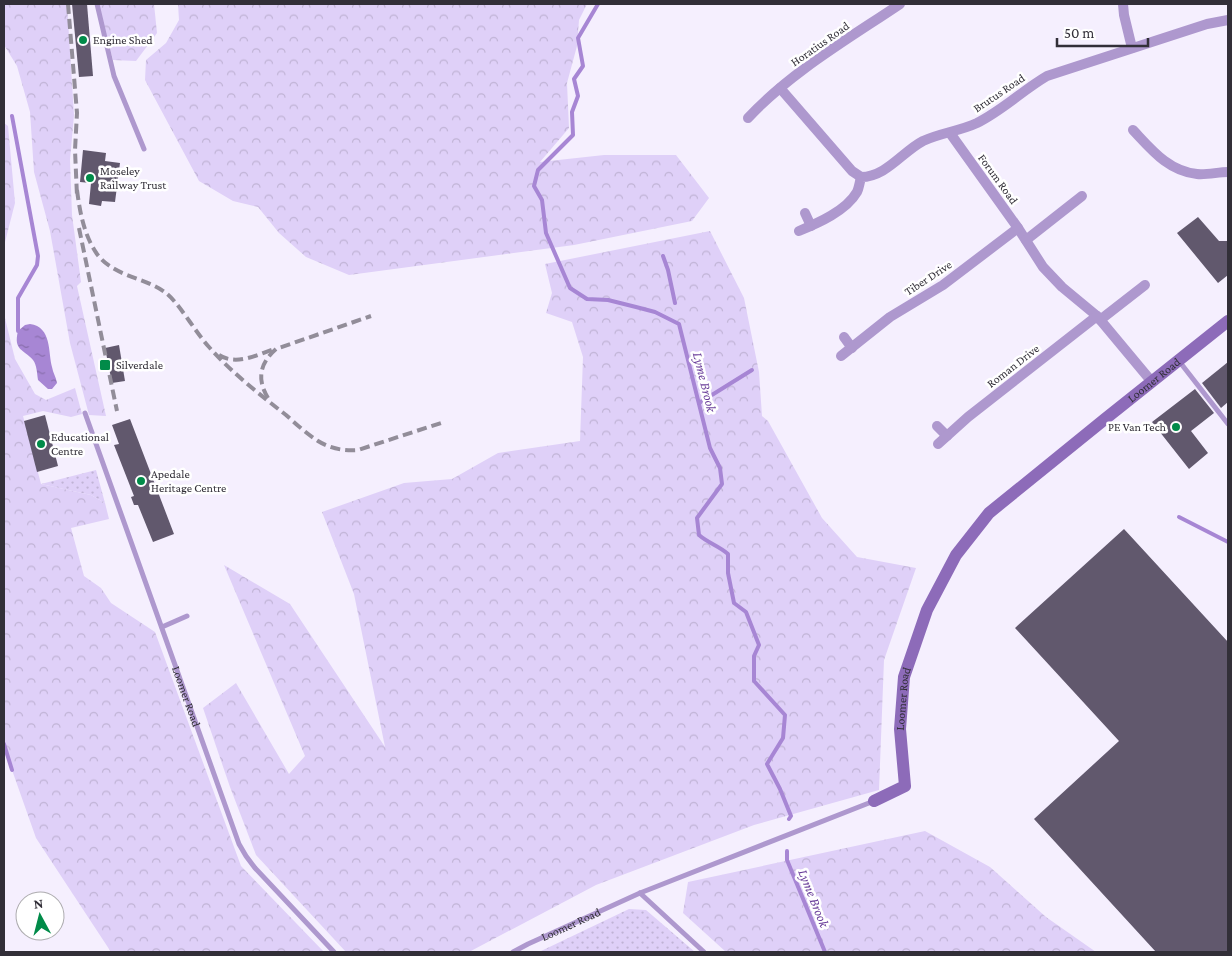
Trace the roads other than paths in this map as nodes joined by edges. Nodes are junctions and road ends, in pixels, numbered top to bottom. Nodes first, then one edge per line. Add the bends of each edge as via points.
1 (97, 4) edge
2 (900, 4) edge
3 (1123, 4) edge
4 (1228, 20) edge
5 (1132, 48) junction
6 (780, 88) junction
7 (748, 118) dead end
8 (1133, 130) dead end
9 (950, 133) junction
10 (144, 149) dead end
11 (1228, 172) edge
12 (861, 176) junction
13 (1082, 196) dead end
14 (804, 213) dead end
15 (811, 226) junction
16 (1018, 228) junction
17 (799, 231) dead end
18 (1026, 240) junction
19 (1145, 285) dead end
20 (1099, 318) junction
21 (1228, 321) edge
22 (844, 337) dead end
23 (852, 348) junction
24 (842, 356) dead end
25 (1179, 361) junction
26 (1152, 382) junction
27 (85, 413) dead end
28 (1228, 424) edge
29 (938, 426) dead end
30 (947, 436) junction
31 (938, 444) dead end
32 (187, 616) dead end
33 (162, 626) junction
34 (874, 801) joint
35 (640, 893) junction
36 (334, 952) edge
37 (513, 952) edge
38 (704, 952) edge

1 - 10 lane via 114,76
2 - 6 street, Horatius Road
3 - 5 street
4 - 5 street, Brutus Road
5 - 9 street, Brutus Road via 1047,76 997,112
6 - 7 street, Horatius Road
6 - 12 street via 852,171
8 - 11 street via 1161,159 1178,169 1197,174
9 - 12 street, Brutus Road via 924,140 880,173 871,177
9 - 16 street, Forum Road
12 - 15 street via 857,191 848,202
13 - 18 street
14 - 15 street
15 - 17 street
16 - 18 street, Forum Road
16 - 23 street, Tiber Drive via 943,285 890,317
18 - 20 street, Forum Road via 1062,287
19 - 20 street
20 - 26 street, Forum Road
20 - 30 street, Roman Drive
21 - 25 street, Loomer Road
22 - 23 street
23 - 24 street, Tiber Drive
25 - 26 street, Loomer Road
25 - 28 lane
26 - 34 street, Loomer Road via 989,513 956,555 927,610 904,677 900,729 905,786
27 - 33 lane, Loomer Road
29 - 30 street
30 - 31 street, Roman Drive
32 - 33 lane
33 - 36 lane, Loomer Road via 239,844 255,868
34 - 35 lane, Loomer Road
35 - 37 lane, Loomer Road
35 - 38 lane

